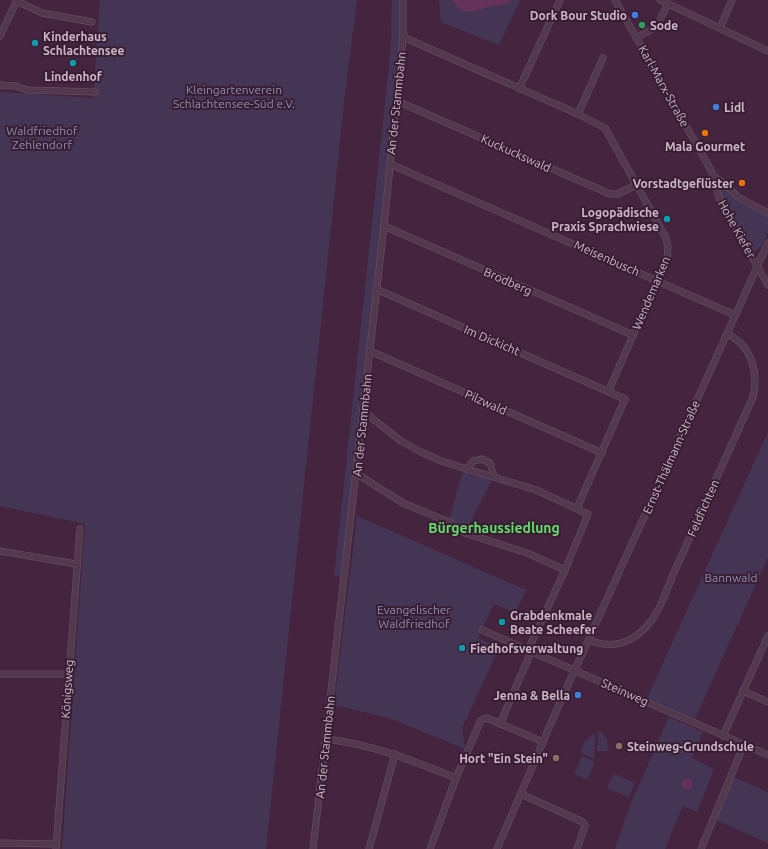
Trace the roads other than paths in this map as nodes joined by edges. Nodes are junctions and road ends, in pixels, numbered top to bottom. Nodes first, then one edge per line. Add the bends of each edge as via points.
1 (17, 0) edge
2 (402, 0) edge
3 (560, 0) edge
4 (615, 0) edge
5 (660, 0) edge
6 (732, 0) edge
7 (668, 4) junction
8 (92, 22) dead end
9 (720, 28) junction
10 (0, 36) edge
11 (403, 37) junction
12 (636, 38) junction
13 (768, 51) edge
14 (603, 58) dead end
15 (0, 85) edge
16 (519, 89) junction
17 (95, 92) dead end
18 (397, 101) junction
19 (578, 114) junction
20 (390, 164) junction
21 (712, 174) junction
22 (636, 185) junction
23 (768, 213) edge
24 (384, 226) junction
25 (768, 243) edge
26 (758, 265) junction
27 (657, 280) junction
28 (768, 285) edge
29 (376, 289) junction
30 (736, 315) junction
31 (727, 334) junction
32 (633, 335) junction
33 (370, 352) junction
34 (609, 390) junction
35 (363, 411) junction
36 (602, 453) junction
37 (467, 469) junction
38 (357, 474) junction
39 (494, 476) junction
40 (577, 508) junction
41 (80, 529) dead end
42 (0, 551) edge
43 (76, 564) junction
44 (565, 570) junction
45 (482, 630) dead end
46 (768, 636) edge
47 (589, 640) junction
48 (530, 651) junction
49 (575, 670) junction
50 (0, 674) edge
51 (68, 674) junction
52 (743, 691) junction
53 (768, 702) edge
54 (500, 724) junction
55 (723, 736) junction
56 (326, 739) junction
57 (543, 742) junction
58 (744, 744) junction
59 (395, 754) junction
60 (768, 755) edge
61 (456, 778) junction
62 (521, 794) junction
63 (0, 843) edge
64 (56, 846) edge
65 (313, 849) edge
66 (369, 849) edge
67 (430, 849) edge
68 (497, 849) edge
69 (577, 849) edge
70 (701, 849) edge

1 - 8 street via 42,13
1 - 10 street via 9,24
2 - 11 street, An der Stammbahn
3 - 16 street
4 - 12 street, Karl-Marx-Straße
5 - 7 street
6 - 9 street
7 - 9 street
7 - 12 street via 656,27
9 - 13 street
11 - 16 street, Wendemarken
11 - 18 street, An der Stammbahn
12 - 21 street, Karl-Marx-Straße
14 - 19 street
15 - 17 street via 16,86 26,90
16 - 19 street, Wendemarken
18 - 20 street, An der Stammbahn
18 - 22 street, Kuckuckswald via 610,194 622,192
19 - 22 street, Wendemarken via 605,128
20 - 24 street, An der Stammbahn
20 - 27 street, Meisenbusch
21 - 23 street, Karl-Marx-Straße via 738,197
21 - 26 street, Hohe Kiefer via 720,200
22 - 27 street, Wendemarken via 666,238 668,247 667,258
24 - 29 street, An der Stammbahn
24 - 32 street, Brodberg
25 - 26 street, Ernst-Thälmann-Straße
26 - 28 street, Hohe Kiefer
26 - 30 street, Ernst-Thälmann-Straße
27 - 30 street, Meisenbusch
27 - 32 street, Wendemarken
29 - 33 street, An der Stammbahn
29 - 34 street, Im Dickicht
30 - 31 street, Ernst-Thälmann-Straße
31 - 47 street, Ernst-Thälmann-Straße
31 - 47 street, Feldfichten via 749,355 756,377 754,393 684,551 653,619 643,631 627,642 615,645 604,645
32 - 34 street, Wendemarken
33 - 35 street, An der Stammbahn
33 - 36 street, Pilzwald
34 - 36 street via 625,399
35 - 37 street via 408,444 441,461
35 - 38 street, An der Stammbahn
36 - 40 street
37 - 39 street
37 - 39 street via 472,461 482,459 490,463
38 - 44 street via 402,503 449,522 465,533 527,553
38 - 56 street, An der Stammbahn
39 - 40 street via 536,490
40 - 44 street via 589,516
41 - 43 street, Königsweg
42 - 43 street
43 - 51 street, Königsweg
44 - 48 street
45 - 48 street, Steinweg
46 - 52 street
47 - 49 street, Ernst-Thälmann-Straße
48 - 49 street, Steinweg
48 - 54 street
49 - 55 street, Steinweg
49 - 57 street, Ernst-Thälmann-Straße
50 - 51 street
51 - 64 street, Königsweg
52 - 53 street
52 - 55 street
54 - 57 street
54 - 61 street via 487,718 481,720
55 - 58 street, Steinweg
56 - 59 street via 368,746
56 - 65 street, An der Stammbahn
57 - 62 street, Ernst-Thälmann-Straße
58 - 60 street, Steinweg
58 - 70 street
59 - 61 street
59 - 66 street
61 - 67 street
62 - 68 street, Ernst-Thälmann-Straße
62 - 69 street via 583,822 585,826
63 - 64 street

